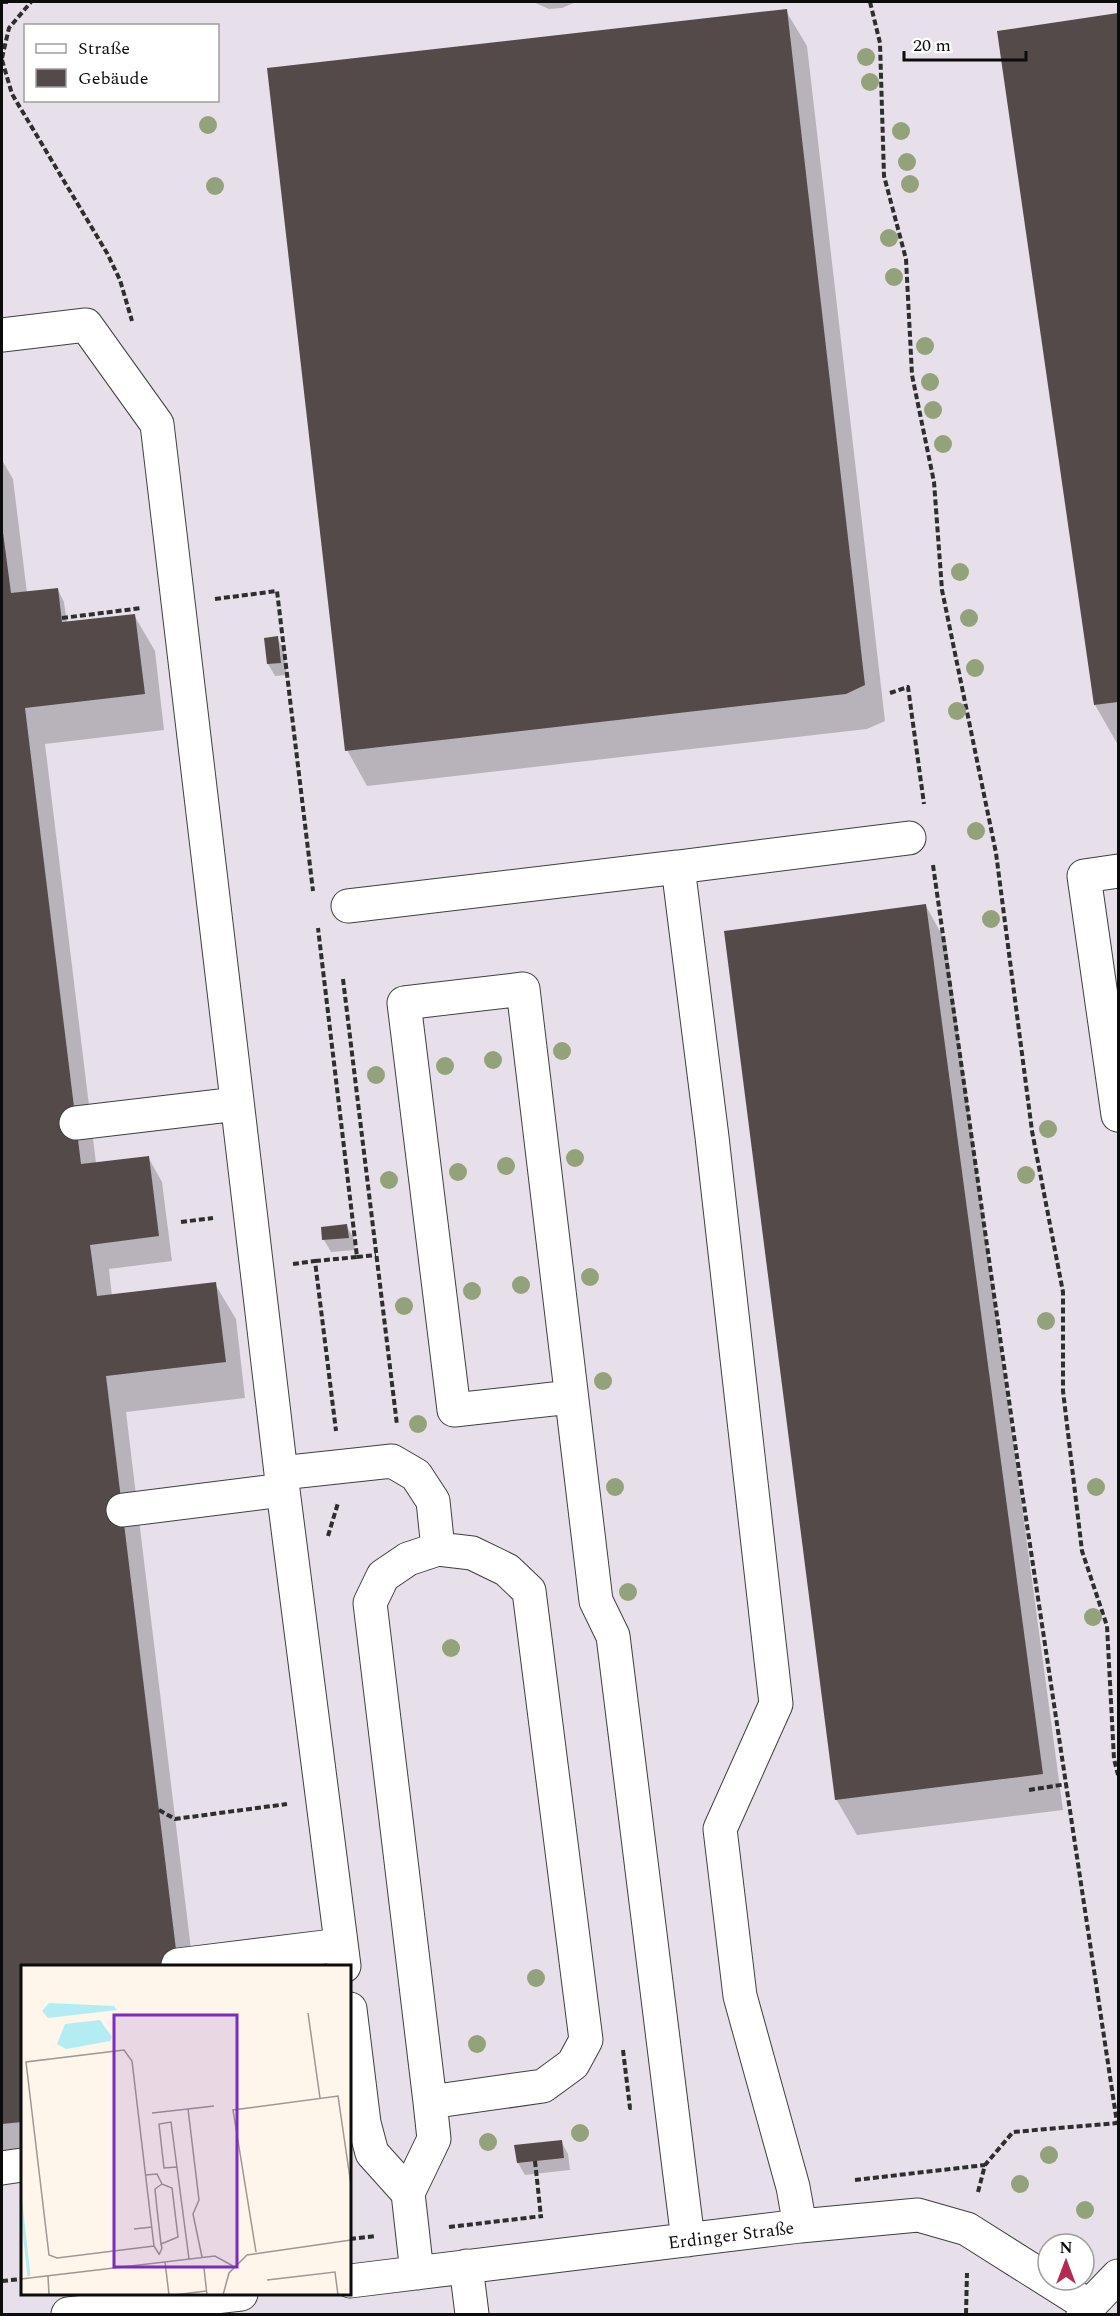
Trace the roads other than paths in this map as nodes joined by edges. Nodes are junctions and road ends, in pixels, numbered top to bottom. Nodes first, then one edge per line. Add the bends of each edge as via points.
1 (2, 335) edge
2 (909, 838) dead end
3 (678, 867) junction
4 (1119, 871) edge
5 (348, 906) dead end
6 (237, 1104) junction
7 (1119, 1115) edge
8 (76, 1123) dead end
9 (571, 1396) junction
10 (282, 1481) junction
11 (123, 1510) dead end
12 (438, 1549) junction
13 (343, 1956) edge
14 (178, 1965) dead end
15 (351, 2025) edge
16 (430, 2102) junction
17 (357, 2124) edge
18 (21, 2165) edge
19 (2, 2168) edge
20 (408, 2193) junction
21 (800, 2226) junction
22 (688, 2240) junction
23 (466, 2266) junction
24 (417, 2272) junction
25 (1119, 2276) edge
26 (351, 2281) edge
27 (232, 2295) edge
28 (1086, 2310) edge
29 (68, 2314) edge
30 (472, 2314) edge

1 - 6 street via 86,325 157,424
2 - 3 street
3 - 5 street
3 - 21 street via 776,1704 720,1830 740,1996 794,2187
4 - 7 street via 1084,876
6 - 8 street
6 - 10 street
9 - 9 street via 523,989 404,1003 454,1410
9 - 22 street via 596,1601 613,1636
10 - 11 street
10 - 12 street via 392,1461 416,1475 433,1501
10 - 13 street
12 - 16 street via 408,1559 383,1576 370,1603
12 - 16 street via 472,1553 507,1570 529,1591 586,2040 573,2064 543,2086
13 - 14 street
15 - 17 street
16 - 20 street via 434,2139
17 - 20 street via 372,2153
18 - 19 street
20 - 24 street
21 - 22 street, Erdinger Straße
21 - 28 street, Erdinger Straße via 918,2215 968,2229
22 - 23 street, Erdinger Straße
23 - 24 street, Erdinger Straße
23 - 30 street
24 - 26 street, Erdinger Straße
25 - 28 street
27 - 29 street

